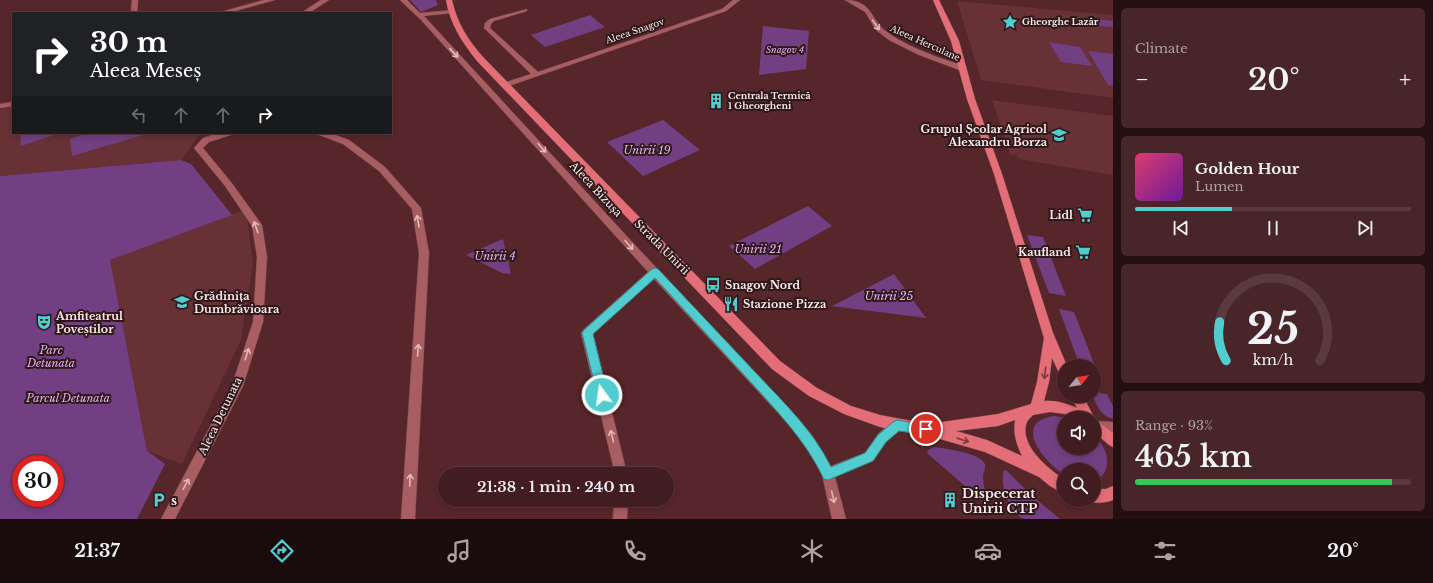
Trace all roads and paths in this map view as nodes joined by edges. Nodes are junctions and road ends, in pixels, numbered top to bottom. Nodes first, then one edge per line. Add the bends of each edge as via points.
1 (135, 0) edge
2 (272, 0) edge
3 (326, 0) edge
4 (403, 0) edge
5 (450, 0) edge
6 (737, 0) edge
7 (848, 0) edge
8 (936, 0) edge
9 (525, 10) dead end
10 (451, 11) junction
11 (134, 12) edge
12 (224, 12) edge
13 (306, 12) edge
14 (419, 15) junction
15 (962, 69) junction
16 (537, 75) junction
17 (506, 85) junction
18 (12, 104) edge
19 (0, 106) edge
20 (225, 134) edge
21 (325, 134) edge
22 (655, 272) junction
23 (1049, 336) junction
24 (1059, 359) edge
25 (1032, 409) junction
26 (1071, 411) edge
27 (897, 425) junction
28 (1101, 426) edge
29 (1113, 428) edge
30 (926, 429) junction
31 (1101, 430) edge
32 (1113, 441) edge
33 (619, 467) edge
34 (1041, 471) junction
35 (828, 474) junction
36 (1057, 482) edge
37 (1113, 493) edge
38 (1101, 496) edge
39 (621, 507) edge
40 (168, 519) edge
41 (408, 519) edge
42 (620, 519) edge
43 (839, 519) edge

1 - 11 street
2 - 12 street
3 - 13 street
4 - 14 street, Aleea Bizușa
5 - 10 main road, Strada Unirii
6 - 16 street, Aleea Snagov via 724,10
7 -> 15 street, Aleea Herculane via 863,8 882,33 897,42
8 - 15 main road via 955,41
9 - 16 street via 492,20 487,28
10 - 14 street
10 - 17 main road, Strada Unirii via 454,22 467,44
14 -> 22 street, Aleea Bizușa
15 - 23 main road
16 - 17 street, Aleea Snagov
17 - 27 main road, Strada Unirii via 776,365 833,404
18 - 19 street
40 -> 20 street, Aleea Detunata via 237,386 258,322 262,257 257,225 198,148 206,140
41 -> 21 street via 424,253 416,208 382,169 346,142
33 -> 22 street via 587,333
22 - 35 street, Aleea Bizușa via 808,439
23 - 24 main road
23 -> 25 main road via 1042,392
25 - 26 main road, Strada Unirii via 1050,406
25 - 30 main road, Strada Unirii via 998,420
25 - 34 main road, Strada Unirii via 1021,421 1020,436 1028,454
27 - 30 main road, Strada Unirii
27 - 35 street via 882,438 869,457
28 - 29 street
30 -> 34 main road, Strada Unirii via 987,446
31 - 32 main road
34 - 36 main road, Strada Unirii
35 -> 43 street
37 - 38 main road
39 - 42 street

